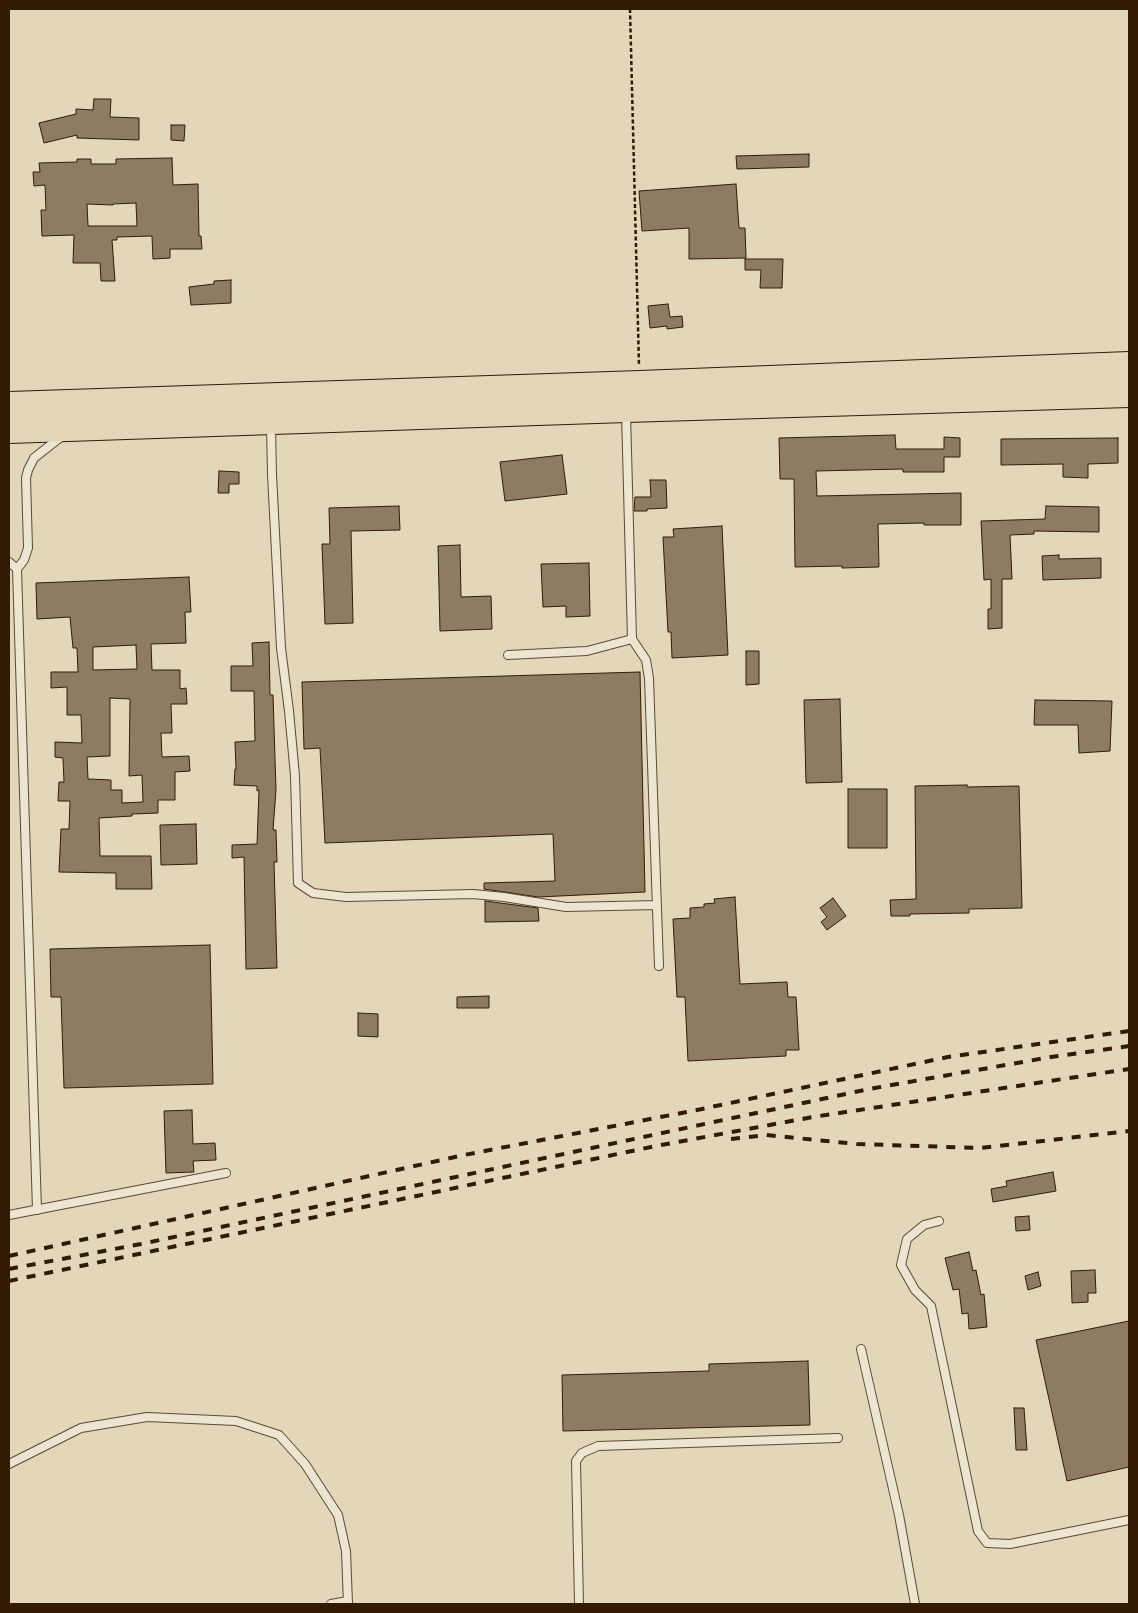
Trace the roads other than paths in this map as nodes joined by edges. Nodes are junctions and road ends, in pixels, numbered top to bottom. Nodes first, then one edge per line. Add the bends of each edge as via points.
1 (1129, 366) edge
2 (1129, 394) edge
3 (9, 406) edge
4 (626, 408) junction
5 (271, 420) junction
6 (74, 427) junction
7 (9, 429) edge
8 (9, 562) edge
9 (13, 569) edge
10 (632, 639) junction
11 (508, 655) dead end
12 (657, 905) junction
13 (660, 966) dead end
14 (226, 1173) dead end
15 (37, 1210) junction
16 (9, 1215) edge
17 (939, 1222) dead end
18 (862, 1349) dead end
19 (838, 1438) dead end
20 (9, 1464) edge
21 (1129, 1520) edge
22 (348, 1603) edge
23 (332, 1604) edge
24 (579, 1604) edge
25 (915, 1604) edge

1 - 3 highway
2 - 4 highway
4 - 5 highway
4 - 10 lane
5 - 6 highway
5 - 12 lane via 281,648 295,776 298,883 312,893 346,897 473,894 566,907
6 - 7 highway
6 - 9 lane via 34,458 28,470 28,548 24,560
8 - 9 lane
9 - 15 lane
10 - 11 lane via 587,651
10 - 12 lane via 646,660 649,678
12 - 13 lane
14 - 15 lane
15 - 16 lane
17 - 21 lane via 924,1225 907,1239 901,1265 915,1290 931,1306 978,1531 986,1543 1010,1544
18 - 25 lane
19 - 24 lane via 598,1446 582,1453 576,1461
20 - 22 lane via 81,1428 147,1417 236,1421 278,1435 305,1464 338,1515 346,1551
22 - 23 lane

